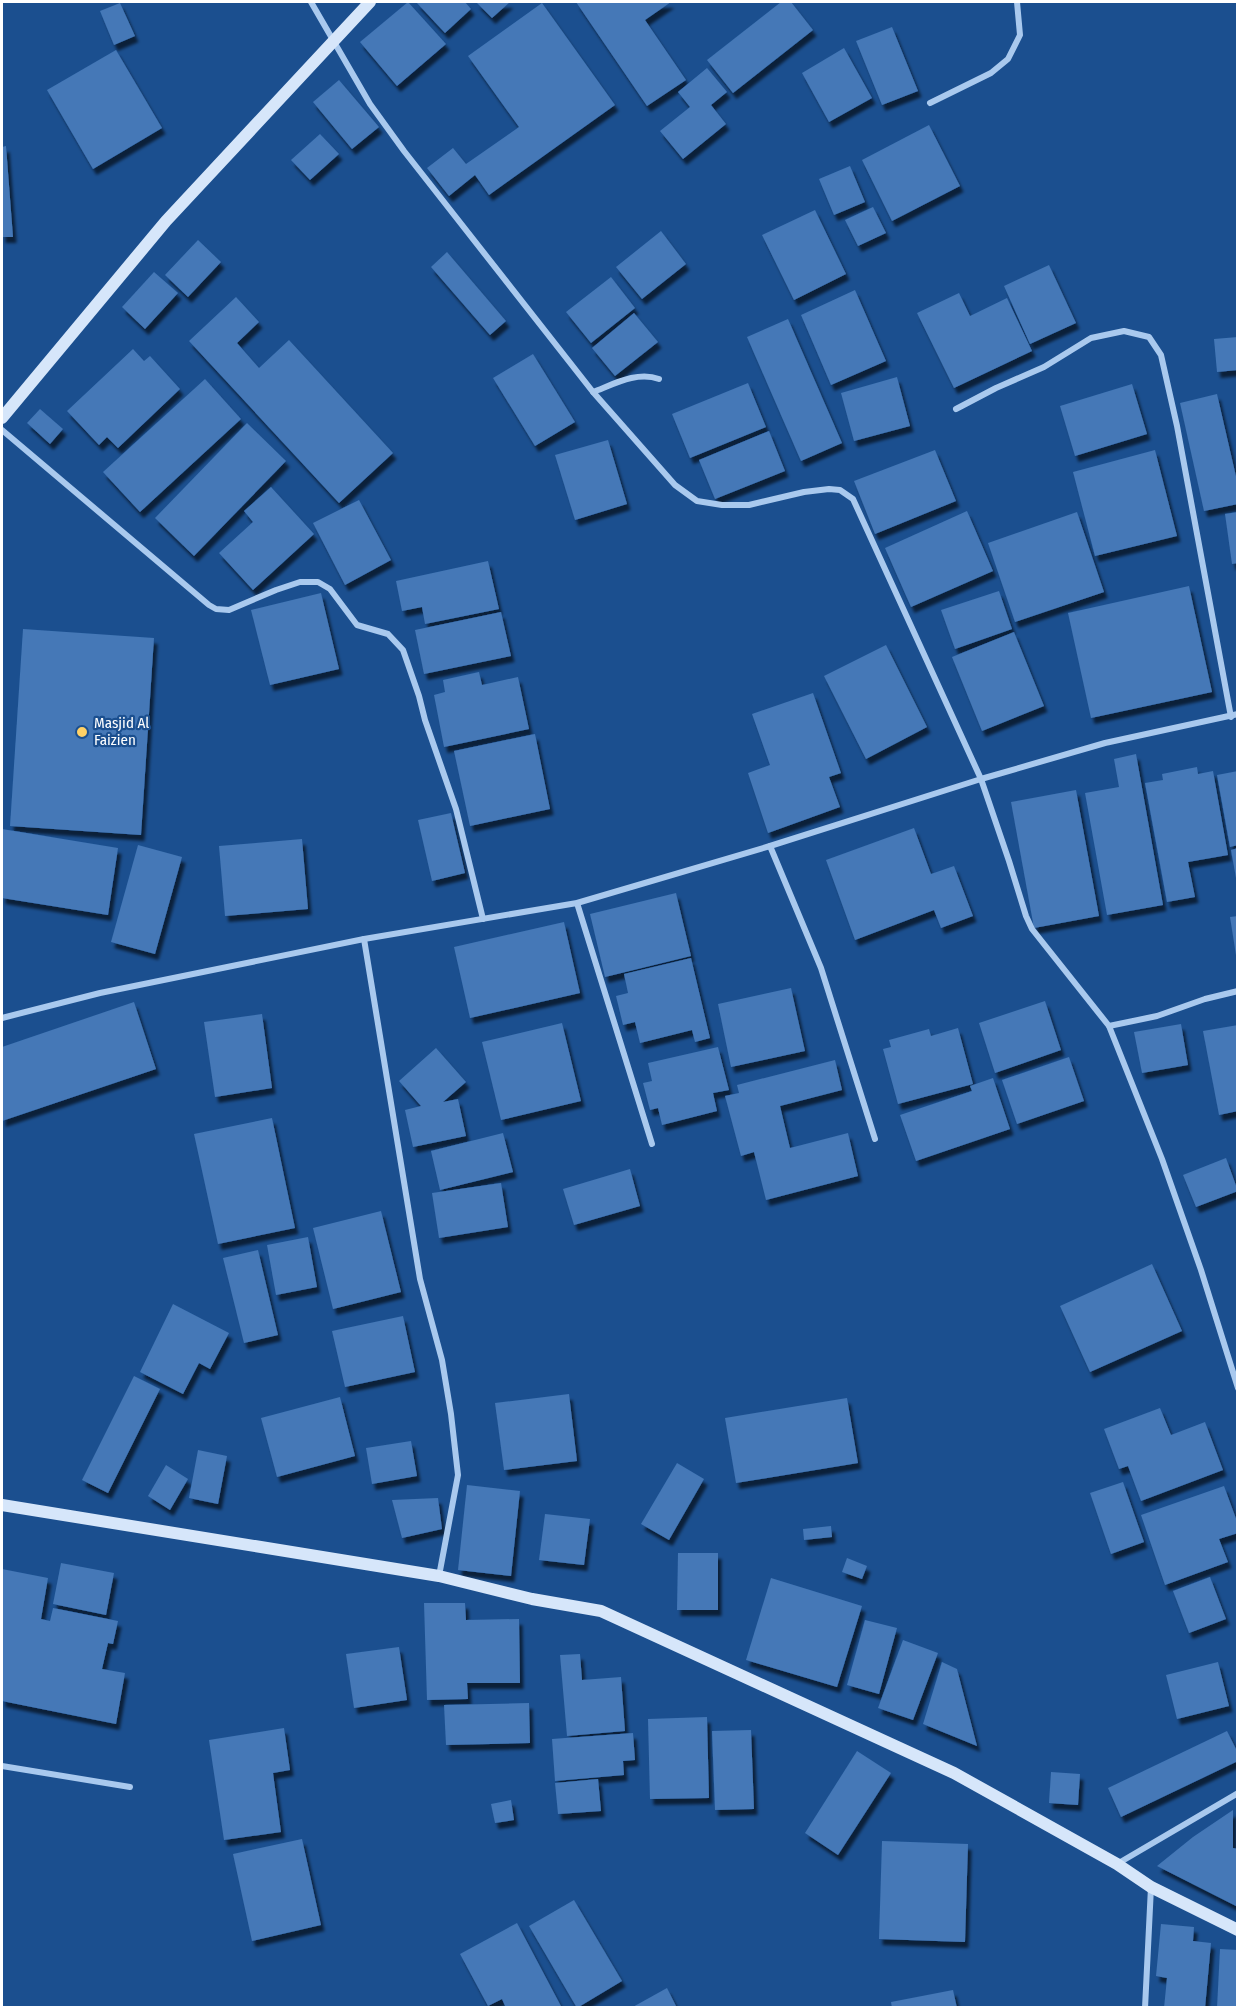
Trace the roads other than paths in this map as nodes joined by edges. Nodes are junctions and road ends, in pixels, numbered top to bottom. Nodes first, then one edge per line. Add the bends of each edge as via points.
1 (311, 2) edge
2 (370, 2) edge
3 (1017, 2) edge
4 (333, 40) junction
5 (930, 103) dead end
6 (659, 379) dead end
7 (593, 392) junction
8 (956, 410) dead end
9 (2, 418) edge
10 (2, 430) edge
11 (1234, 715) edge
12 (981, 779) junction
13 (770, 846) junction
14 (577, 903) junction
15 (483, 920) junction
16 (364, 939) junction
17 (1238, 991) edge
18 (2, 1018) edge
19 (1109, 1026) junction
20 (875, 1140) dead end
21 (652, 1144) dead end
22 (1238, 1388) edge
23 (2, 1505) edge
24 (438, 1576) junction
25 (2, 1766) edge
26 (130, 1787) dead end
27 (1238, 1793) edge
28 (1117, 1864) junction
29 (1151, 1887) junction
30 (1238, 1930) edge
31 (1145, 2007) edge

1 - 4 street
2 - 4 street
3 - 5 street via 1020,35 1008,59 991,73
4 - 7 street via 370,104 404,151
4 - 9 street via 166,221
6 - 7 street via 648,375 633,377
7 - 12 street via 675,484 697,501 749,505 829,489 840,490 854,499
8 - 11 street via 1044,367 1091,338 1124,331 1149,337 1161,356 1177,426
10 - 15 street via 216,609 229,610 300,582 318,582 330,589 357,625 388,634 403,650 419,696 456,810
11 - 12 street via 1105,743
12 - 13 street
12 - 19 street via 1032,929
13 - 14 street
13 - 20 street via 821,968
14 - 15 street
14 - 21 street
15 - 16 street
16 - 18 street via 100,993
16 - 24 street via 420,1279 442,1359 451,1414 458,1475
17 - 19 street
19 - 22 street via 1162,1159
23 - 24 street
24 - 28 street via 601,1611 954,1773
25 - 26 street
27 - 28 street
28 - 29 street
29 - 30 street
29 - 31 street

